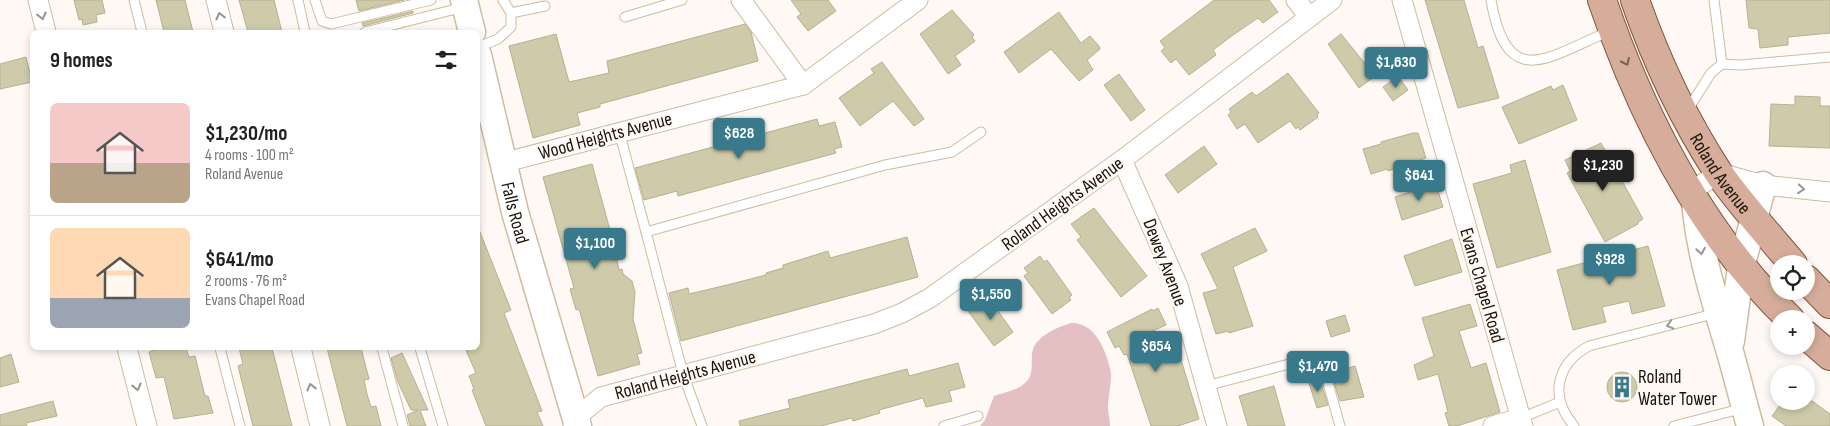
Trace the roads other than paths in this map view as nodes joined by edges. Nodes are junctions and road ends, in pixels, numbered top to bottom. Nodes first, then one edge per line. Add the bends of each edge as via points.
1 (38, 0) edge
2 (134, 0) edge
3 (216, 0) edge
4 (298, 0) edge
5 (315, 0) edge
6 (431, 0) edge
7 (503, 0) edge
8 (682, 0) edge
9 (740, 0) edge
10 (918, 0) edge
11 (1296, 0) edge
12 (1332, 0) edge
13 (1402, 0) edge
14 (1491, 0) edge
15 (1602, 0) edge
16 (1635, 0) edge
17 (1714, 0) edge
18 (465, 3) edge
19 (545, 6) dead end
20 (511, 13) junction
21 (625, 17) dead end
22 (1309, 17) junction
23 (46, 30) edge
24 (142, 30) edge
25 (224, 30) edge
26 (305, 30) edge
27 (372, 30) edge
28 (472, 30) edge
29 (1612, 30) junction
30 (480, 46) edge
31 (1830, 58) edge
32 (480, 64) edge
33 (1722, 64) junction
34 (803, 85) junction
35 (1684, 115) junction
36 (619, 131) junction
37 (981, 132) dead end
38 (1122, 160) junction
39 (502, 163) junction
40 (1719, 173) junction
41 (1763, 185) junction
42 (1830, 192) edge
43 (1692, 197) junction
44 (1754, 217) junction
45 (646, 232) junction
46 (1786, 255) edge
47 (1741, 267) junction
48 (1815, 288) edge
49 (1830, 304) edge
50 (1782, 310) edge
51 (1718, 313) junction
52 (1815, 343) edge
53 (128, 350) edge
54 (221, 350) edge
55 (301, 350) edge
56 (383, 350) edge
57 (421, 350) edge
58 (1730, 352) junction
59 (1830, 356) edge
60 (683, 374) junction
61 (1206, 386) junction
62 (1560, 402) junction
63 (978, 416) dead end
64 (1747, 417) edge
65 (1522, 422) edge
66 (576, 424) edge
67 (147, 426) edge
68 (240, 426) edge
69 (320, 426) edge
70 (403, 426) edge
71 (442, 426) edge
72 (702, 426) edge
73 (944, 426) edge
74 (1218, 426) edge
75 (1340, 426) edge
76 (1492, 426) edge
77 (1574, 426) edge
78 (1674, 426) edge

1 -> 23 street
2 - 24 lane
25 -> 3 street
4 - 26 lane
5 - 6 lane via 322,21 331,24
7 - 20 lane
8 - 21 lane
9 - 34 street
10 - 34 street, Wood Heights Avenue
11 - 22 street
12 - 22 street, Roland Heights Avenue
13 - 65 street, Evans Chapel Road
14 - 29 lane via 1506,45 1516,58 1524,61 1545,59
15 - 29 main road, Roland Avenue
16 - 35 main road, Roland Avenue
17 - 33 lane
18 - 27 lane
18 - 28 main road
19 - 20 lane
20 - 30 lane via 511,27 498,39
22 - 38 street, Roland Heights Avenue
29 -> 43 main road, Roland Avenue via 1641,97
31 - 33 lane via 1741,66
32 - 39 main road, Falls Road
33 - 35 lane via 1710,73
34 - 36 street, Wood Heights Avenue
35 - 40 main road, Roland Avenue
36 - 39 street, Wood Heights Avenue
36 - 45 lane
37 - 45 lane via 952,152 885,165
38 - 60 street, Roland Heights Avenue via 930,298 902,313 874,324
38 - 61 street, Dewey Avenue via 1178,286
39 - 66 main road, Falls Road
40 - 41 street
40 - 43 street
40 - 44 main road, Roland Avenue
41 -> 42 street
41 - 44 main road
43 - 47 main road
43 -> 51 main road, Roland Avenue via 1702,256
44 - 46 main road
44 - 47 main road, Roland Avenue
45 - 60 lane
47 - 50 main road
47 - 58 main road, Roland Avenue
48 - 49 main road
51 - 58 main road, Roland Avenue
51 -> 62 lane via 1589,346 1570,359 1561,376
52 - 59 main road
53 -> 67 street
54 - 68 lane
69 -> 55 street
56 - 70 lane
57 - 71 lane
58 - 64 main road, Roland Avenue
60 - 66 street, Roland Heights Avenue via 602,397 584,411
60 - 72 lane
61 - 74 street, Dewey Avenue
61 - 75 lane via 1289,364 1315,362 1326,376
62 - 65 lane
62 - 77 lane
63 - 73 lane
64 - 78 lane
65 - 76 street

